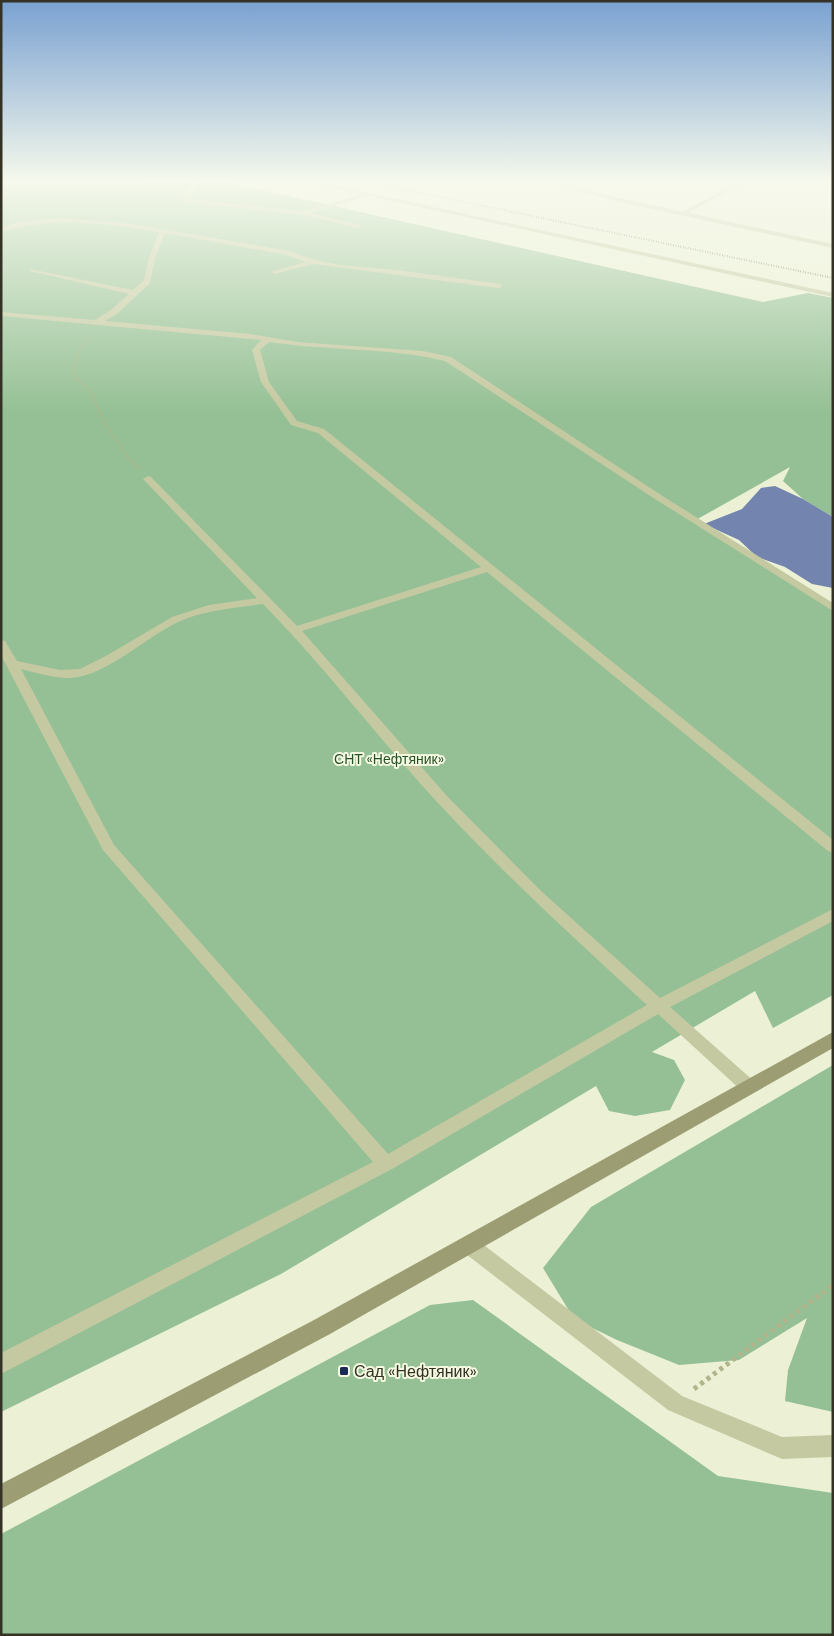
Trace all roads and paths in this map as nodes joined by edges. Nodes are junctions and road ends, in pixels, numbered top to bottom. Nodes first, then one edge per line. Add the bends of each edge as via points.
1 (152, 259) edge
2 (306, 259) edge
3 (667, 259) edge
4 (313, 262) junction
5 (32, 270) dead end
6 (275, 272) dead end
7 (498, 286) dead end
8 (136, 293) junction
9 (833, 295) edge
10 (1, 314) edge
11 (96, 323) junction
12 (267, 339) junction
13 (148, 479) joint
14 (489, 568) junction
15 (266, 600) junction
16 (833, 608) edge
17 (295, 630) junction
18 (1, 643) edge
19 (12, 664) junction
20 (833, 848) edge
21 (833, 914) edge
22 (660, 1006) junction
23 (833, 1039) edge
24 (749, 1088) junction
25 (386, 1164) junction
26 (469, 1246) junction
27 (833, 1285) edge
28 (1, 1364) edge
29 (676, 1403) junction
30 (833, 1446) edge
31 (1, 1498) edge

1 - 8 lane via 148,281
2 - 4 lane
3 - 9 street
4 - 6 lane
4 - 7 lane
5 - 8 lane
8 - 11 lane
10 - 11 lane
11 - 12 lane
11 - 13 path via 85,340 73,371 90,390 98,410 126,455
12 - 14 lane via 256,350 265,382 294,423 321,431
12 - 16 lane via 423,353 448,359
13 - 15 lane
14 - 17 lane
14 - 20 lane
15 - 17 lane
15 - 19 lane via 228,605 177,618 94,667 72,674
17 - 22 lane via 442,799 536,895
18 - 19 lane
19 - 25 lane via 108,848
21 - 22 lane
22 - 24 lane
22 - 25 lane
23 - 24 street
24 - 26 street
25 - 28 lane
26 - 29 lane
26 - 31 street
27 - 29 path
29 - 30 lane via 782,1448

